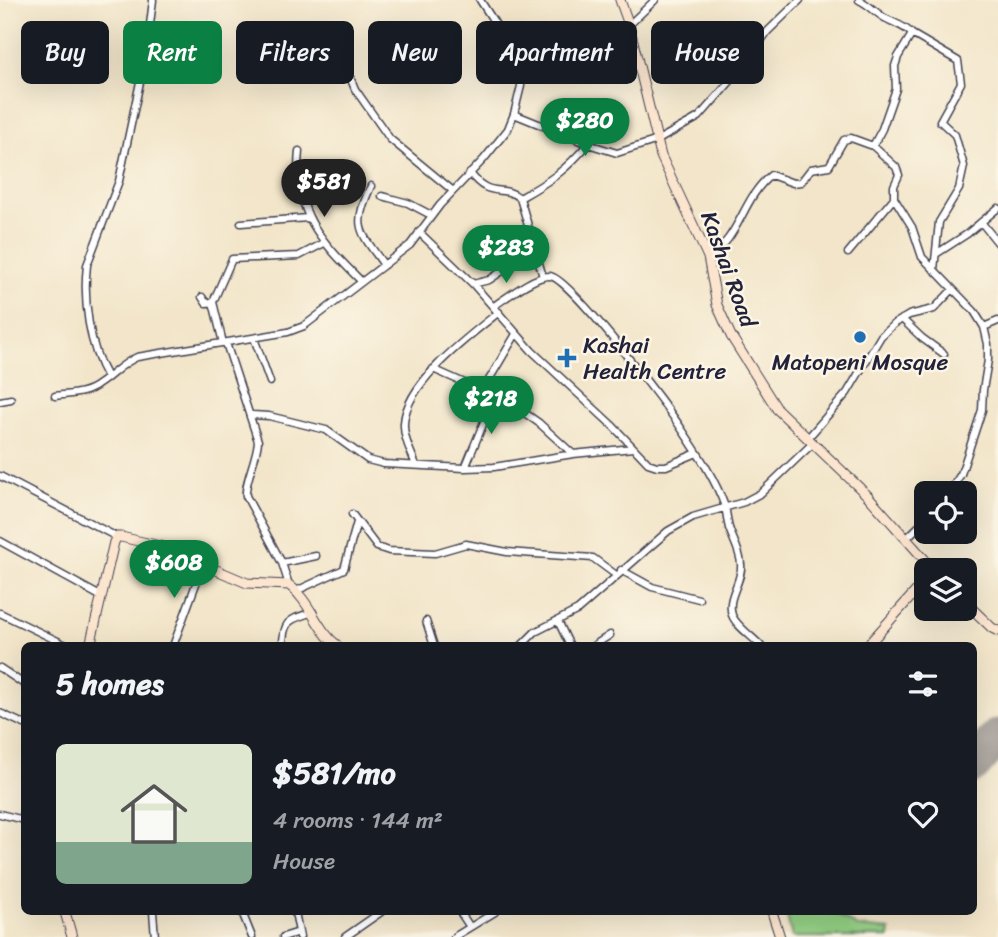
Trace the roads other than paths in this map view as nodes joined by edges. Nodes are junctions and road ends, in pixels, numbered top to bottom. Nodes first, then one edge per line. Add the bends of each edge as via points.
1 (153, 0) edge
2 (480, 0) edge
3 (620, 0) edge
4 (655, 0) edge
5 (800, 0) edge
6 (859, 0) edge
7 (872, 3) edge
8 (628, 21) edge
9 (633, 21) edge
10 (912, 34) junction
11 (637, 57) edge
12 (353, 84) edge
13 (514, 114) junction
14 (658, 140) junction
15 (588, 144) junction
16 (873, 146) junction
17 (299, 150) dead end
18 (470, 173) junction
19 (371, 186) dead end
20 (452, 190) junction
21 (382, 196) dead end
22 (520, 198) junction
23 (894, 198) junction
24 (998, 208) edge
25 (431, 215) junction
26 (308, 219) junction
27 (981, 222) junction
28 (240, 223) dead end
29 (419, 232) junction
30 (324, 243) junction
31 (998, 243) edge
32 (848, 253) dead end
33 (936, 254) junction
34 (525, 256) dead end
35 (708, 257) junction
36 (384, 265) junction
37 (934, 270) junction
38 (543, 277) junction
39 (361, 281) junction
40 (474, 284) junction
41 (952, 290) junction
42 (202, 297) dead end
43 (213, 302) junction
44 (496, 309) junction
45 (902, 319) junction
46 (998, 321) edge
47 (984, 327) junction
48 (516, 334) junction
49 (254, 338) junction
50 (225, 343) junction
51 (944, 354) dead end
52 (433, 369) junction
53 (107, 377) junction
54 (270, 382) dead end
55 (483, 390) junction
56 (495, 395) junction
57 (55, 396) dead end
58 (11, 399) dead end
59 (0, 401) edge
60 (252, 415) junction
61 (810, 442) junction
62 (634, 448) junction
63 (697, 453) junction
64 (573, 454) junction
65 (416, 465) junction
66 (465, 468) junction
67 (0, 476) edge
68 (956, 481) edge
69 (725, 507) junction
70 (352, 514) dead end
71 (357, 522) junction
72 (914, 530) edge
73 (117, 537) junction
74 (906, 538) junction
75 (0, 541) edge
76 (316, 556) dead end
77 (924, 558) edge
78 (282, 563) junction
79 (203, 565) junction
80 (619, 572) junction
81 (293, 588) junction
82 (914, 593) edge
83 (102, 597) junction
84 (699, 599) dead end
85 (0, 612) edge
86 (313, 612) junction
87 (977, 614) edge
88 (426, 621) dead end
89 (558, 621) junction
90 (998, 631) edge
91 (610, 635) dead end
92 (60, 642) edge
93 (91, 642) edge
94 (177, 642) edge
95 (283, 642) edge
96 (334, 642) edge
97 (433, 642) edge
98 (525, 642) edge
99 (568, 642) edge
100 (599, 642) edge
101 (757, 642) edge
102 (871, 642) edge
103 (0, 668) edge
104 (21, 682) edge
105 (0, 713) edge
106 (21, 723) edge
107 (0, 814) edge
108 (21, 820) edge
109 (66, 915) edge
110 (153, 915) edge
111 (243, 915) edge
112 (296, 915) edge
113 (377, 915) edge
114 (462, 915) edge
115 (490, 915) edge
116 (773, 915) edge
117 (470, 927) junction
118 (299, 934) edge
119 (72, 937) edge
120 (155, 937) edge
121 (251, 937) edge
122 (283, 937) edge
123 (345, 937) edge
124 (454, 937) edge
125 (780, 937) edge

1 - 53 street via 148,49 119,181 87,265 90,326
2 - 13 street via 520,69
3 - 8 street, Kashai Road
4 - 9 street
5 - 14 street via 768,31 699,117
6 - 7 street
7 - 10 street via 880,15
10 - 16 street via 898,57 896,89
10 - 33 street via 956,59 962,78 940,118 955,135 964,166 959,189 939,222
11 - 14 street, Kashai Road
12 - 20 street via 390,139
13 - 15 street
13 - 18 street via 498,144
14 - 15 street via 617,153
14 - 35 street, Kashai Road via 665,166
15 - 22 street via 566,169
16 - 23 street via 899,171
16 - 35 street via 844,140 829,166 811,169 797,184 771,175 752,197 726,245
17 - 26 street via 298,182
18 - 20 street
18 - 22 street via 486,188
19 - 36 street via 359,225
20 - 25 street
21 - 25 street
22 - 38 street
23 - 32 street
23 - 37 street via 912,227 922,257
24 - 27 street
25 - 29 street
26 - 28 street
26 - 30 street
27 - 31 street
27 - 33 street
29 - 36 street
29 - 40 street
30 - 39 street
30 - 43 street via 299,256 232,259
33 - 37 street
34 - 40 street via 489,280
35 - 61 street, Kashai Road via 717,305 731,336 777,409
36 - 39 street
37 - 41 street
38 - 44 street
38 - 63 street via 558,279 584,306
39 - 49 street via 304,326
40 - 44 street
41 - 45 street via 934,309
41 - 47 street
42 - 43 street via 206,303
43 - 50 street
44 - 48 street
44 - 52 street
45 - 51 street
45 - 61 street via 881,336
46 - 47 street
47 - 68 street via 992,359 982,410
48 - 55 street
48 - 62 street
49 - 50 street
49 - 54 street
50 - 53 street via 137,357
50 - 60 street
52 - 55 street
52 - 65 street via 420,384 404,422
53 - 57 street via 87,391
55 - 56 street
56 - 64 street via 539,423
56 - 66 street
58 - 59 street
60 - 65 street via 326,430 377,463
60 - 78 street via 258,454 246,496
61 - 69 street via 761,493
61 - 74 street, Kashai Road
62 - 63 street via 648,463 662,467
62 - 64 street
63 - 69 street
64 - 66 street
65 - 66 street
67 - 73 street
69 - 80 street via 692,517 668,531
69 - 101 street via 741,564 732,614
70 - 71 street
71 - 80 street via 377,547 388,551 435,553 466,544 593,558
71 - 81 street via 344,569
72 - 74 street
73 - 79 street via 160,546
73 - 83 street
74 - 77 street, Kashai Road
75 - 83 street
76 - 78 street
78 - 81 street
79 - 81 street via 247,583
79 - 94 street
80 - 84 street via 652,587
80 - 89 street via 578,610
81 - 86 street
82 - 102 street
83 - 93 street
85 - 92 street
86 - 95 street via 288,622
86 - 96 street
87 - 90 street
88 - 97 street
89 - 98 street
89 - 99 street
91 - 100 street
103 - 104 street
105 - 106 street
107 - 108 street
109 - 119 street
110 - 120 street
111 - 121 street
112 - 118 street
113 - 123 street
114 - 117 street
115 - 117 street
116 - 125 street
117 - 124 street
118 - 122 street

